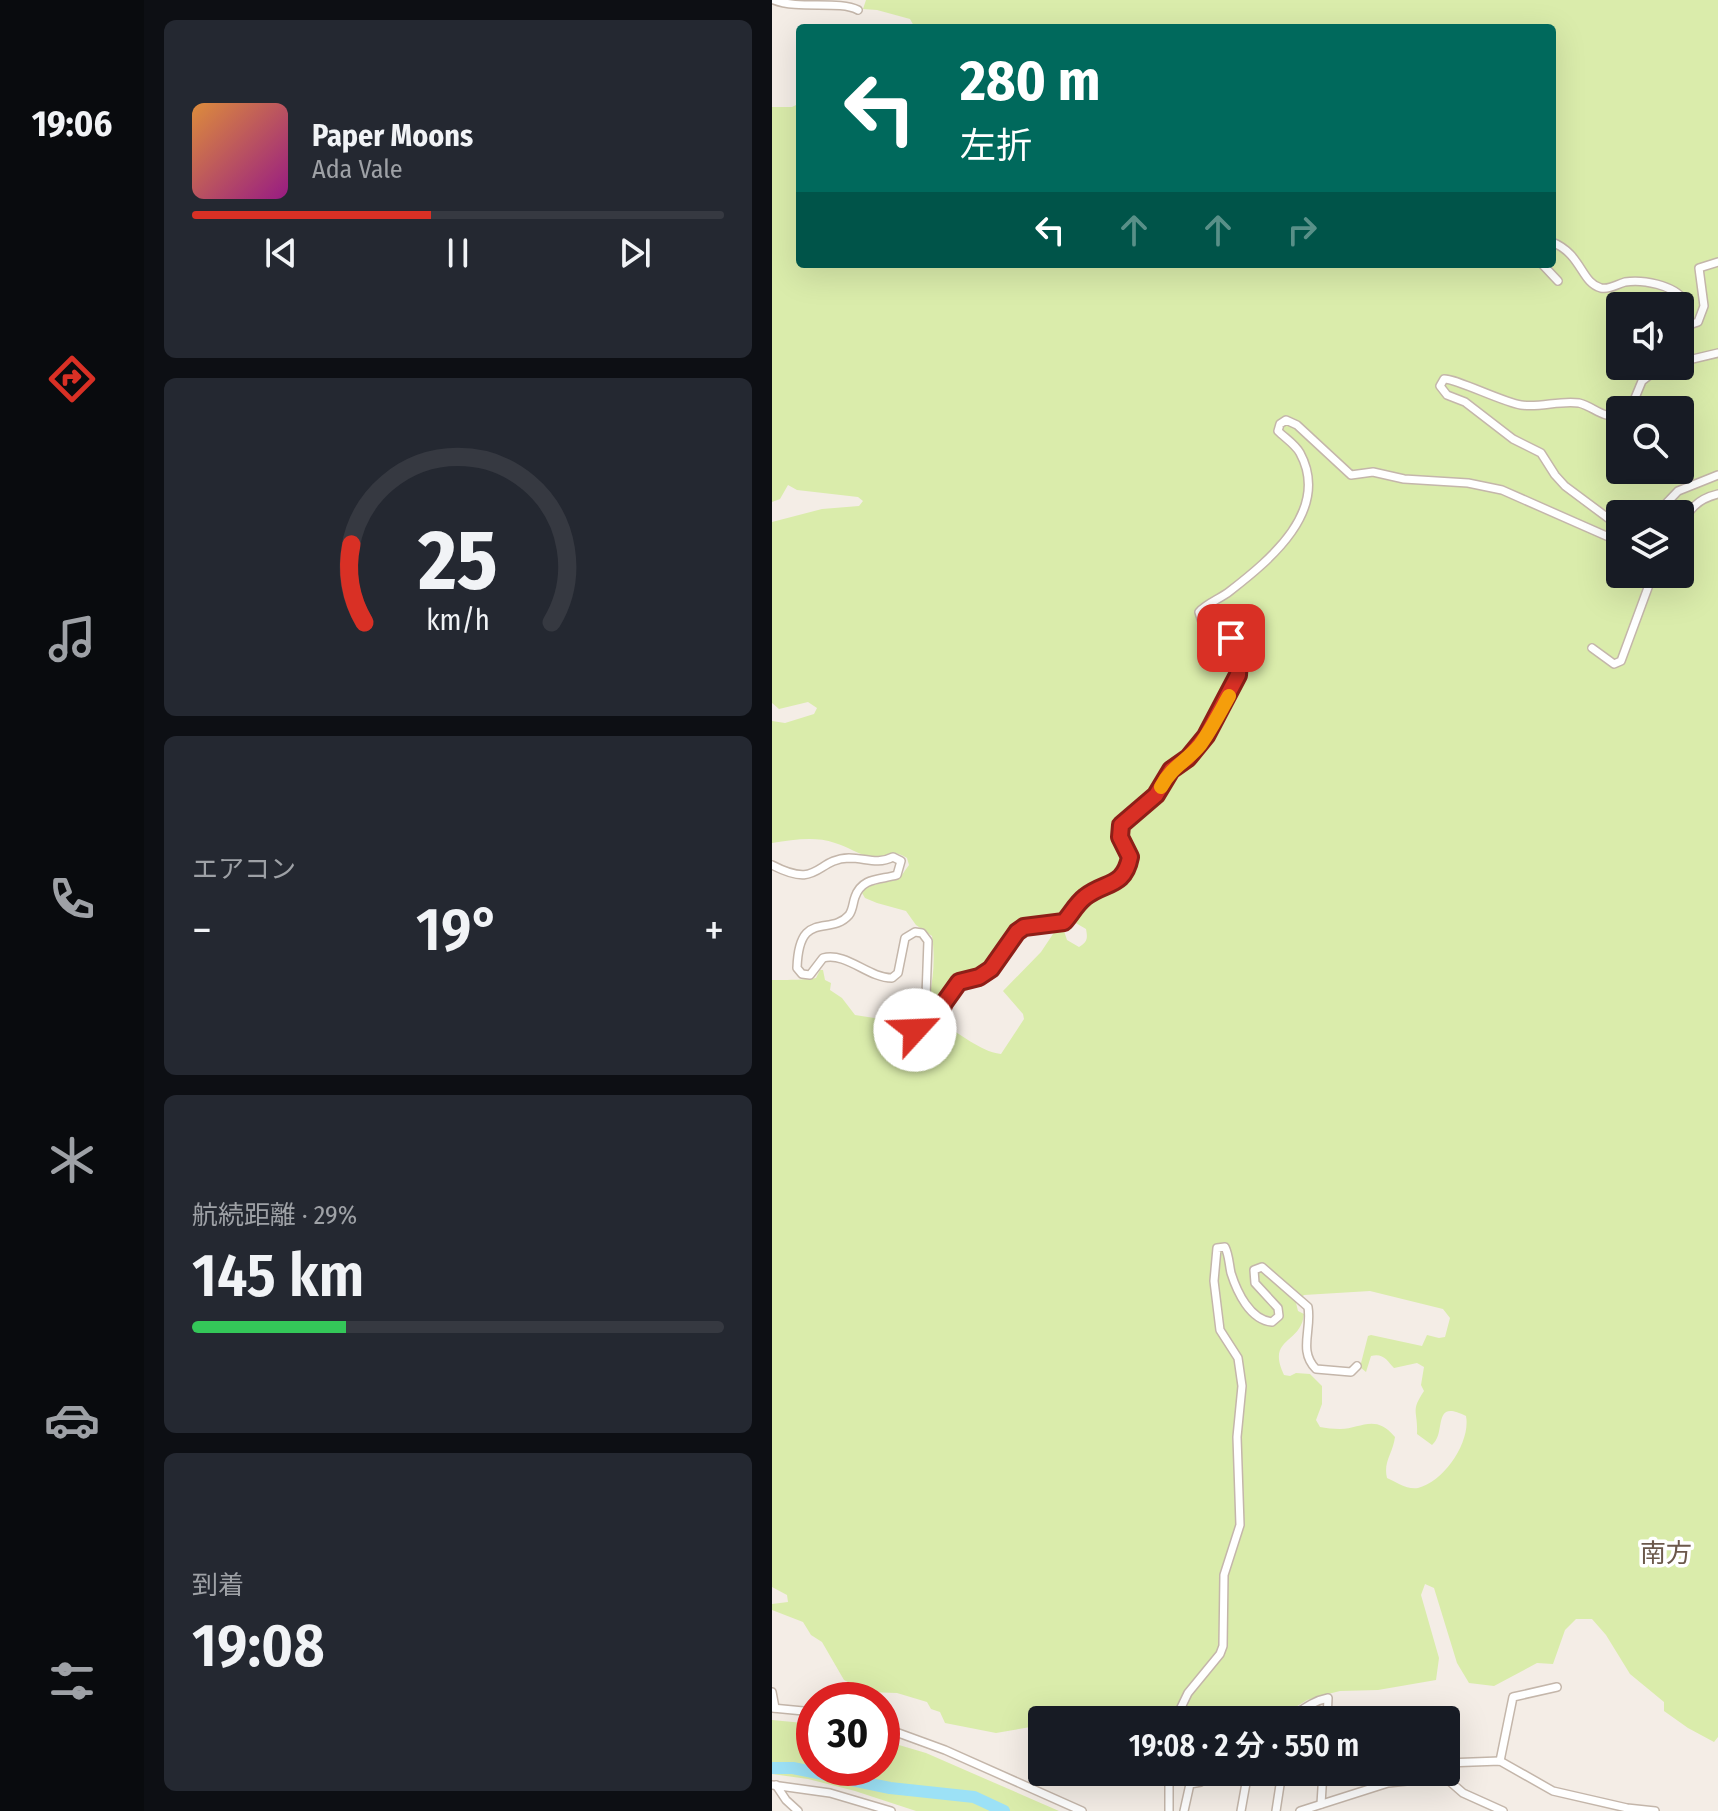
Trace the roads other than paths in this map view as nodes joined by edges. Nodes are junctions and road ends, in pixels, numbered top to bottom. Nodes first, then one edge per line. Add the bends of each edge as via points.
1 (774, 0) edge
2 (863, 0) edge
3 (1556, 244) edge
4 (1718, 262) edge
5 (1546, 268) edge
6 (1558, 281) dead end
7 (1718, 353) edge
8 (1694, 359) edge
9 (1606, 415) edge
10 (1718, 475) edge
11 (1718, 494) edge
12 (1669, 500) edge
13 (1694, 506) edge
14 (1606, 517) edge
15 (1606, 536) edge
16 (1648, 588) edge
17 (1592, 648) dead end
18 (772, 865) edge
19 (1357, 1366) dead end
20 (1557, 1687) dead end
21 (772, 1692) edge
22 (1182, 1706) edge
23 (1307, 1706) edge
24 (1328, 1706) edge
25 (774, 1708) edge
26 (796, 1710) edge
27 (900, 1734) edge
28 (1500, 1761) junction
29 (1460, 1762) edge
30 (774, 1785) edge
31 (1169, 1786) edge
32 (1190, 1786) edge
33 (1245, 1786) edge
34 (1280, 1786) edge
35 (1322, 1786) edge
36 (1378, 1786) edge
37 (1455, 1786) edge
38 (1332, 1800) junction
39 (1321, 1804) junction
40 (1076, 1810) edge
41 (798, 1811) edge
42 (891, 1811) edge
43 (1169, 1811) edge
44 (1184, 1811) edge
45 (1241, 1811) edge
46 (1276, 1811) edge
47 (1300, 1811) edge
48 (1334, 1811) edge
49 (1503, 1811) edge
50 (1655, 1811) edge

1 - 2 street via 857,8
3 - 4 street via 1571,252 1598,287 1630,282 1676,291 1684,300 1682,320 1689,325 1698,322 1704,306 1699,268
5 - 6 street
7 - 8 street
9 - 14 street via 1580,404 1512,403 1449,378 1440,386 1541,453 1565,486
10 - 12 street via 1678,491
11 - 13 street
15 - 18 street via 1502,490 1373,472 1351,475 1286,420 1278,431 1300,453 1308,500 1291,533 1271,555 1199,612 1202,622 1231,638 1238,675 1200,745 1121,825 1120,837 1130,857 1117,881 1082,899 1064,922 1017,932 991,969 952,989 926,1040 915,1030 926,996 928,941 922,933 905,938 900,967 892,978 833,957 823,958 806,976 797,968 800,944 810,929 849,915 860,887 874,878 897,875 901,861 841,859 809,875
16 - 17 street via 1621,661 1614,664
19 - 22 street via 1354,1371 1322,1371 1312,1365 1305,1346 1308,1307 1262,1267 1254,1270 1255,1283 1279,1316 1272,1322 1254,1316 1232,1274 1225,1247 1217,1248 1214,1281 1220,1330 1241,1369 1240,1525 1224,1575 1223,1646
20 - 28 street via 1513,1697
21 - 25 street
23 - 24 street via 1328,1698
25 - 26 street
27 - 40 street
28 - 29 street
28 - 50 street via 1553,1791
30 - 41 street
30 - 42 street via 830,1793
31 - 43 street
32 - 44 street
33 - 45 street
34 - 46 street
35 - 39 street
36 - 38 street
37 - 49 street
38 - 39 street
38 - 48 street
39 - 47 street

